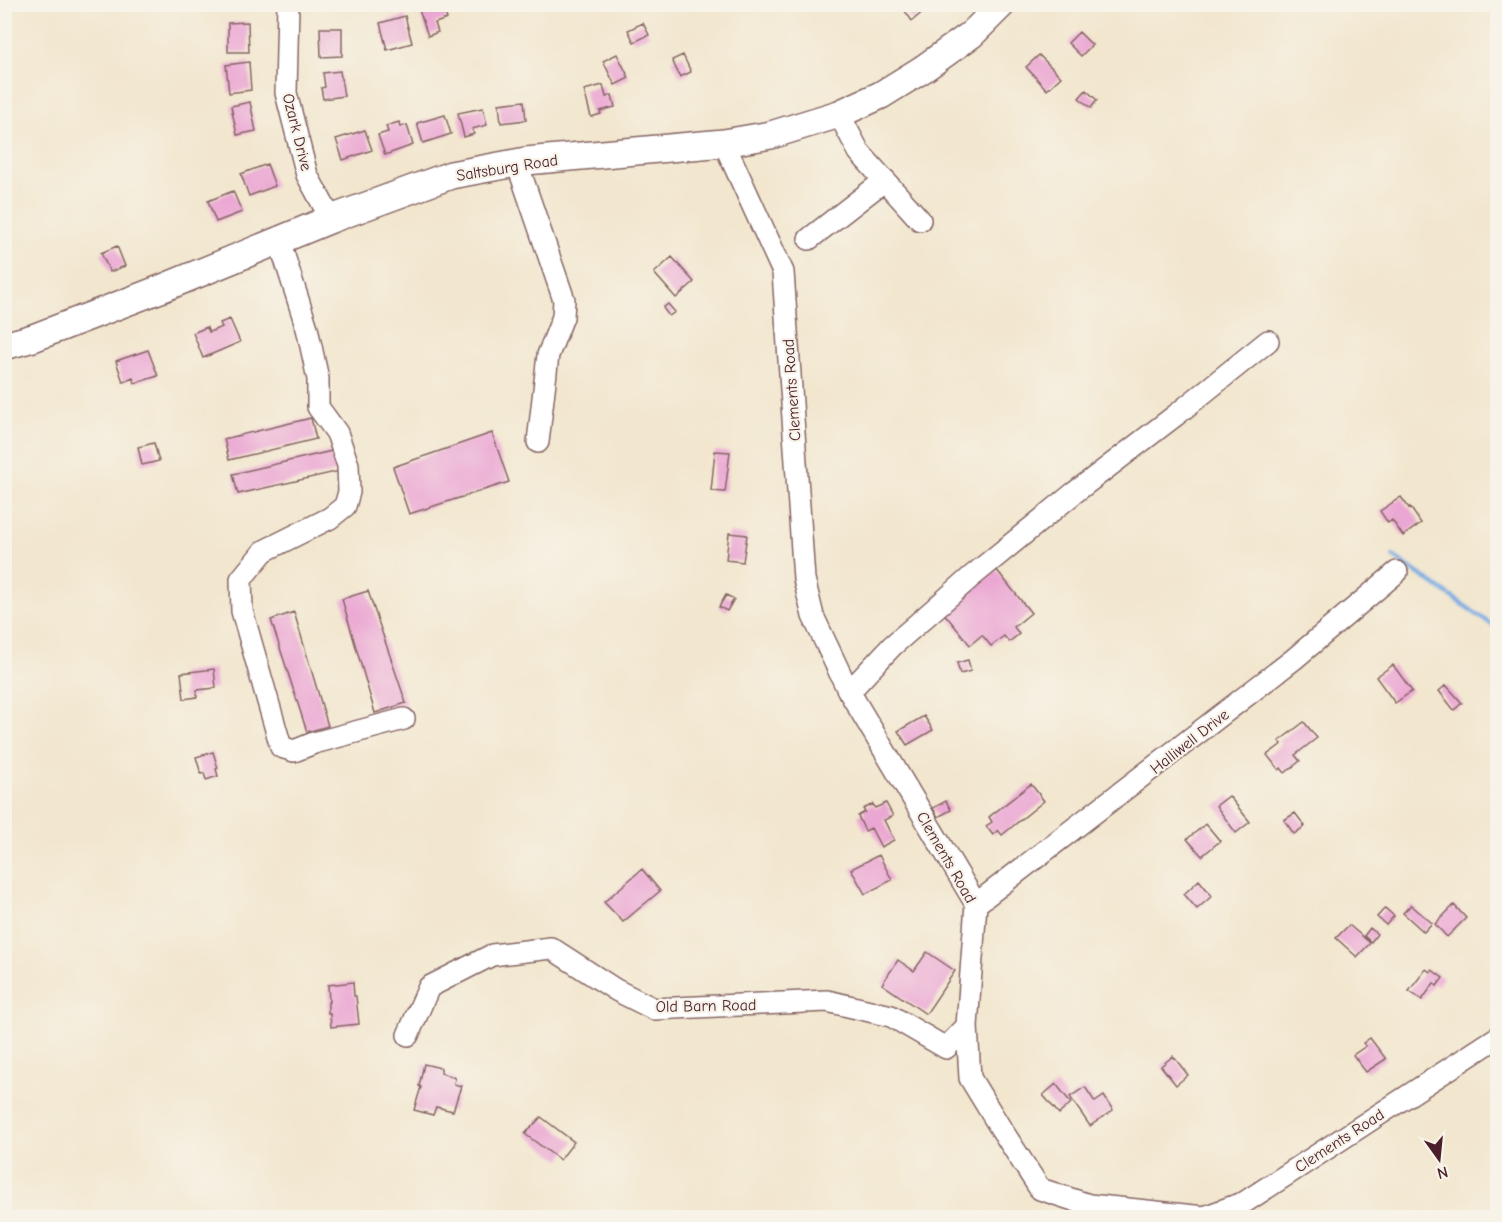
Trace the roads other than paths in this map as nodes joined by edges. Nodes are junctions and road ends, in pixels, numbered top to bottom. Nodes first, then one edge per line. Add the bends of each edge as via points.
1 (288, 4) edge
2 (1002, 4) edge
3 (839, 114) junction
4 (724, 143) junction
5 (517, 163) junction
6 (885, 180) junction
7 (331, 219) junction
8 (920, 220) dead end
9 (809, 239) dead end
10 (279, 240) junction
11 (1268, 341) dead end
12 (4, 346) edge
13 (538, 442) dead end
14 (1397, 572) dead end
15 (849, 692) junction
16 (404, 719) dead end
17 (976, 904) junction
18 (967, 1026) junction
19 (408, 1035) dead end
20 (1497, 1037) edge

1 - 7 street, Ozark Drive via 286,93 308,175
2 - 3 main road, Saltsburg Road via 972,34 923,69 881,95
3 - 4 main road, Saltsburg Road via 771,135
3 - 6 street via 859,152
4 - 5 main road, Saltsburg Road
4 - 15 street, Clements Road via 783,272 804,579 813,616
5 - 7 main road, Saltsburg Road via 451,175
5 - 13 street via 564,300 563,317 548,355
6 - 8 street
6 - 9 street
7 - 10 main road, Saltsburg Road
10 - 12 main road, Saltsburg Road via 152,293
10 - 16 street via 307,328 318,379 318,407 337,433 348,465 349,492 345,506 330,518 264,551 241,579 242,611 281,747 294,751
11 - 15 street via 971,577 892,646
14 - 17 street, Halliwell Drive via 1294,659
15 - 17 street, Clements Road
17 - 18 street, Clements Road
18 - 19 street, Old Barn Road via 946,1048 891,1016 827,1001 654,1009 616,990 551,948 492,955 429,987
18 - 20 street, Clements Road via 970,1078 1040,1189 1089,1205 1204,1217 1245,1202

